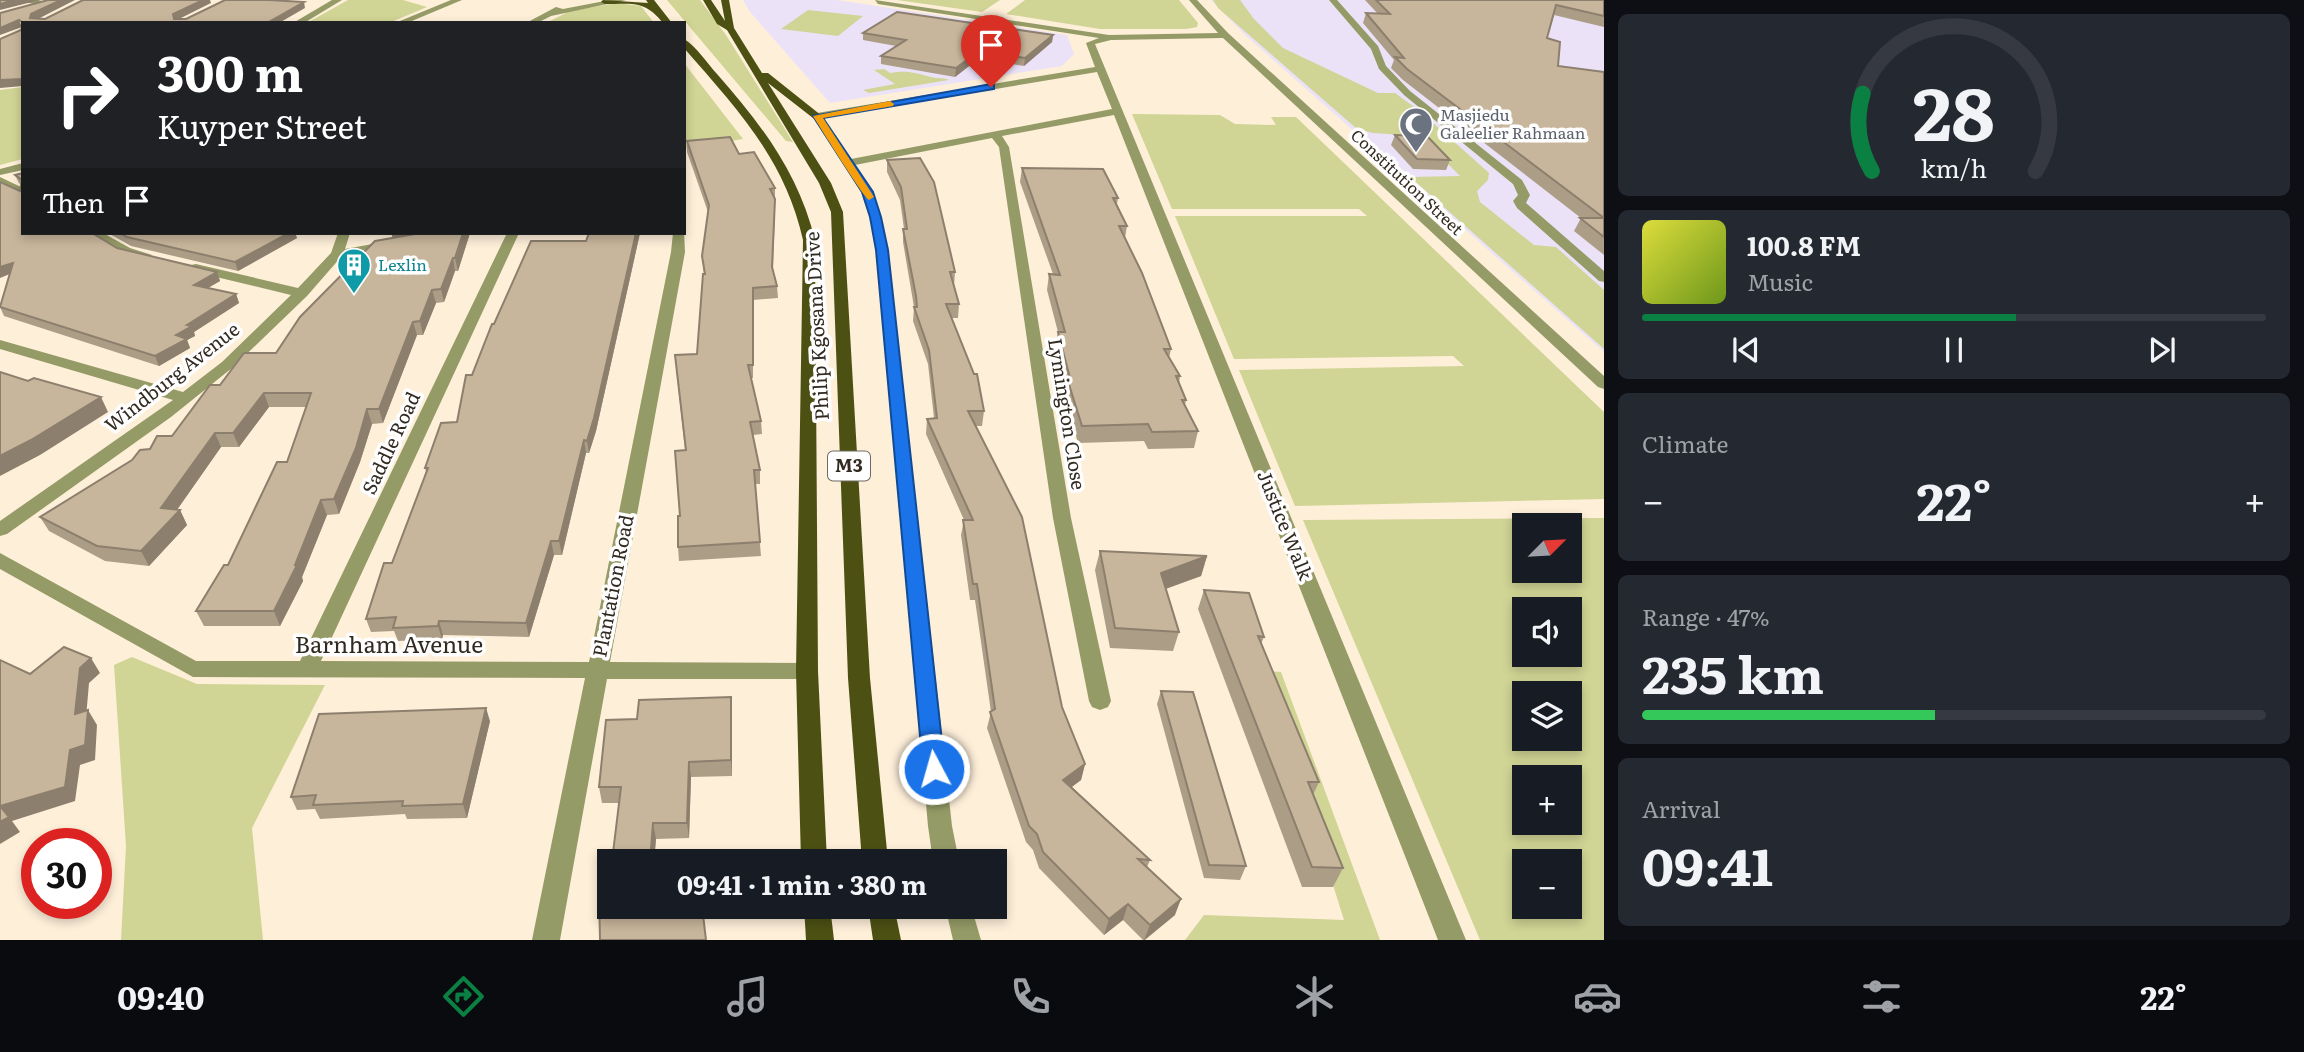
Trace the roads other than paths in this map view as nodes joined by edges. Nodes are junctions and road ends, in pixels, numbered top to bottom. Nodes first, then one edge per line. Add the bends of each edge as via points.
1 (7, 0) edge
2 (59, 0) edge
3 (338, 0) edge
4 (458, 0) edge
5 (578, 0) edge
6 (622, 0) edge
7 (707, 0) edge
8 (725, 0) edge
9 (1193, 0) edge
10 (1333, 0) edge
11 (605, 1) edge
12 (878, 2) dead end
13 (46, 3) junction
14 (430, 3) dead end
15 (652, 4) edge
16 (442, 6) junction
17 (12, 12) edge
18 (549, 14) junction
19 (301, 21) edge
20 (404, 21) edge
21 (534, 21) edge
22 (666, 21) edge
23 (730, 28) junction
24 (1225, 36) junction
25 (1111, 37) junction
26 (686, 44) edge
27 (754, 67) junction
28 (1100, 69) junction
29 (1117, 111) junction
30 (817, 116) junction
31 (995, 135) junction
32 (848, 163) junction
33 (21, 167) edge
34 (0, 172) edge
35 (0, 180) edge
36 (21, 192) edge
37 (98, 235) edge
38 (343, 235) edge
39 (512, 235) edge
40 (680, 235) edge
41 (405, 242) edge
42 (337, 254) junction
43 (153, 257) edge
44 (180, 264) edge
45 (1604, 278) edge
46 (302, 293) junction
47 (0, 344) edge
48 (1604, 384) edge
49 (185, 398) junction
50 (0, 530) edge
51 (0, 560) edge
52 (306, 671) junction
53 (807, 671) junction
54 (597, 672) junction
55 (1100, 701) dead end
56 (814, 849) edge
57 (874, 849) edge
58 (945, 849) edge
59 (818, 919) edge
60 (883, 919) edge
61 (961, 919) edge
62 (546, 940) edge
63 (820, 940) edge
64 (887, 940) edge
65 (967, 940) edge
66 (1452, 940) edge

1 - 13 street
2 - 13 street
3 - 19 street
4 - 16 street
5 - 18 street
6 - 11 street
7 - 23 main road via 720,22
8 - 23 main road, M3
9 - 24 street, Constitution Street
10 - 45 street via 1375,48 1382,67 1399,85 1518,182 1524,195 1521,205
11 - 15 main road
11 - 18 street
12 - 25 street
13 - 17 street
14 - 16 street
15 - 22 main road
16 - 20 street
18 - 21 street
23 - 27 main road, Philip Kgosana Drive / M3
24 - 25 street
24 - 48 street, Constitution Street
25 - 28 street, Justice Walk via 1090,43
26 - 53 main road, Philip Kgosana Drive / M3 via 781,160 805,213 809,240
27 - 30 main road
27 - 57 main road, Philip Kgosana Drive / M3 via 825,183 837,212 859,678
28 - 29 street, Justice Walk
28 - 30 street
29 - 31 street
29 - 66 street, Justice Walk
30 - 32 street
31 - 32 street
31 - 55 street, Lymington Close via 1004,147 1062,518
32 - 58 street via 867,192 882,250
33 - 34 street
35 - 36 street
37 - 43 street via 126,251
38 - 42 street, Windburg Avenue
39 - 52 street, Saddle Road
40 - 54 street, Plantation Road
41 - 42 street
42 - 46 street, Windburg Avenue
44 - 46 street
46 - 49 street, Windburg Avenue
47 - 49 street
49 - 50 street, Windburg Avenue
51 - 52 street, Barnham Avenue via 193,669
52 - 54 street, Barnham Avenue
53 - 54 street, Barnham Avenue
53 - 56 main road, Philip Kgosana Drive / M3
54 - 62 street, Plantation Road
59 - 63 main road
60 - 64 main road
61 - 65 street

